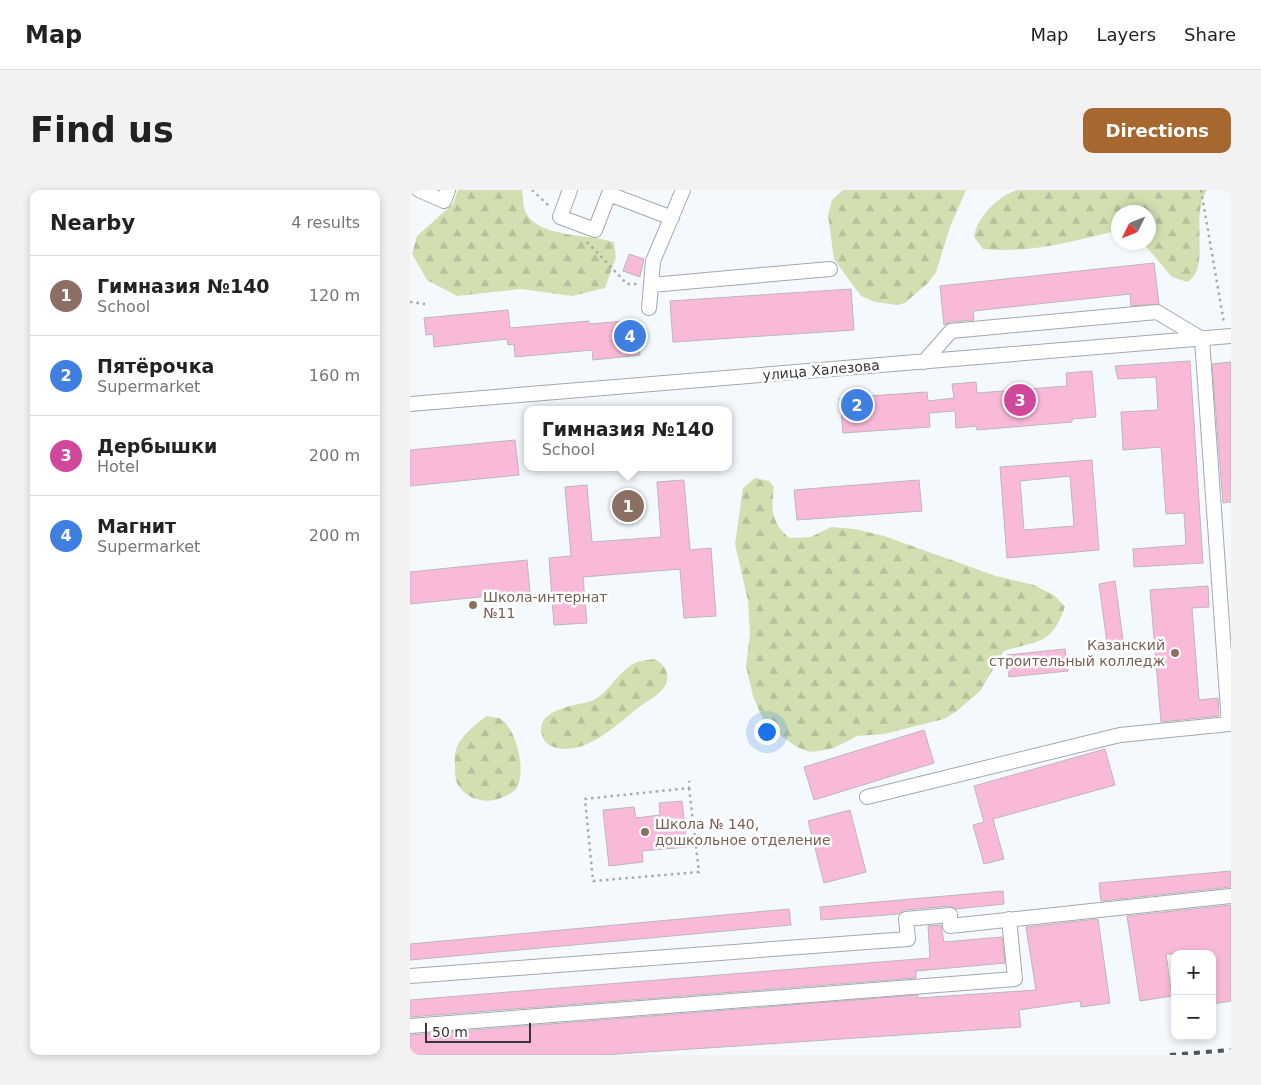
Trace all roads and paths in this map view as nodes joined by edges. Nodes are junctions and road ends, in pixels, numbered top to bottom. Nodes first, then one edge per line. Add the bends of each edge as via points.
1 (419, 190) edge
2 (448, 190) edge
3 (570, 190) edge
4 (683, 190) edge
5 (1201, 190) edge
6 (672, 218) junction
7 (830, 269) dead end
8 (650, 285) junction
9 (410, 302) edge
10 (424, 304) dead end
11 (649, 308) dead end
12 (1229, 337) edge
13 (1202, 339) junction
14 (924, 362) junction
15 (410, 404) edge
16 (690, 781) dead end
17 (689, 788) junction
18 (867, 797) dead end
19 (1231, 896) edge
20 (1009, 918) junction
21 (410, 976) edge
22 (410, 1026) edge

1 - 2 street via 444,201
3 - 6 street via 560,216 595,230 609,194
4 - 6 street
5 - 12 path
6 - 8 street via 653,261
7 - 8 street
8 - 11 street
9 - 10 path
12 - 13 street, улица Халезова
13 - 14 street, улица Халезова
13 - 14 street via 1157,312 950,331
13 - 18 street via 1229,724 1120,735
14 - 15 street, улица Халезова
16 - 17 path
17 - 17 path via 585,798 593,881 699,872
19 - 20 street
20 - 21 street via 950,926 950,915 906,919 908,939
20 - 22 street via 1015,979

